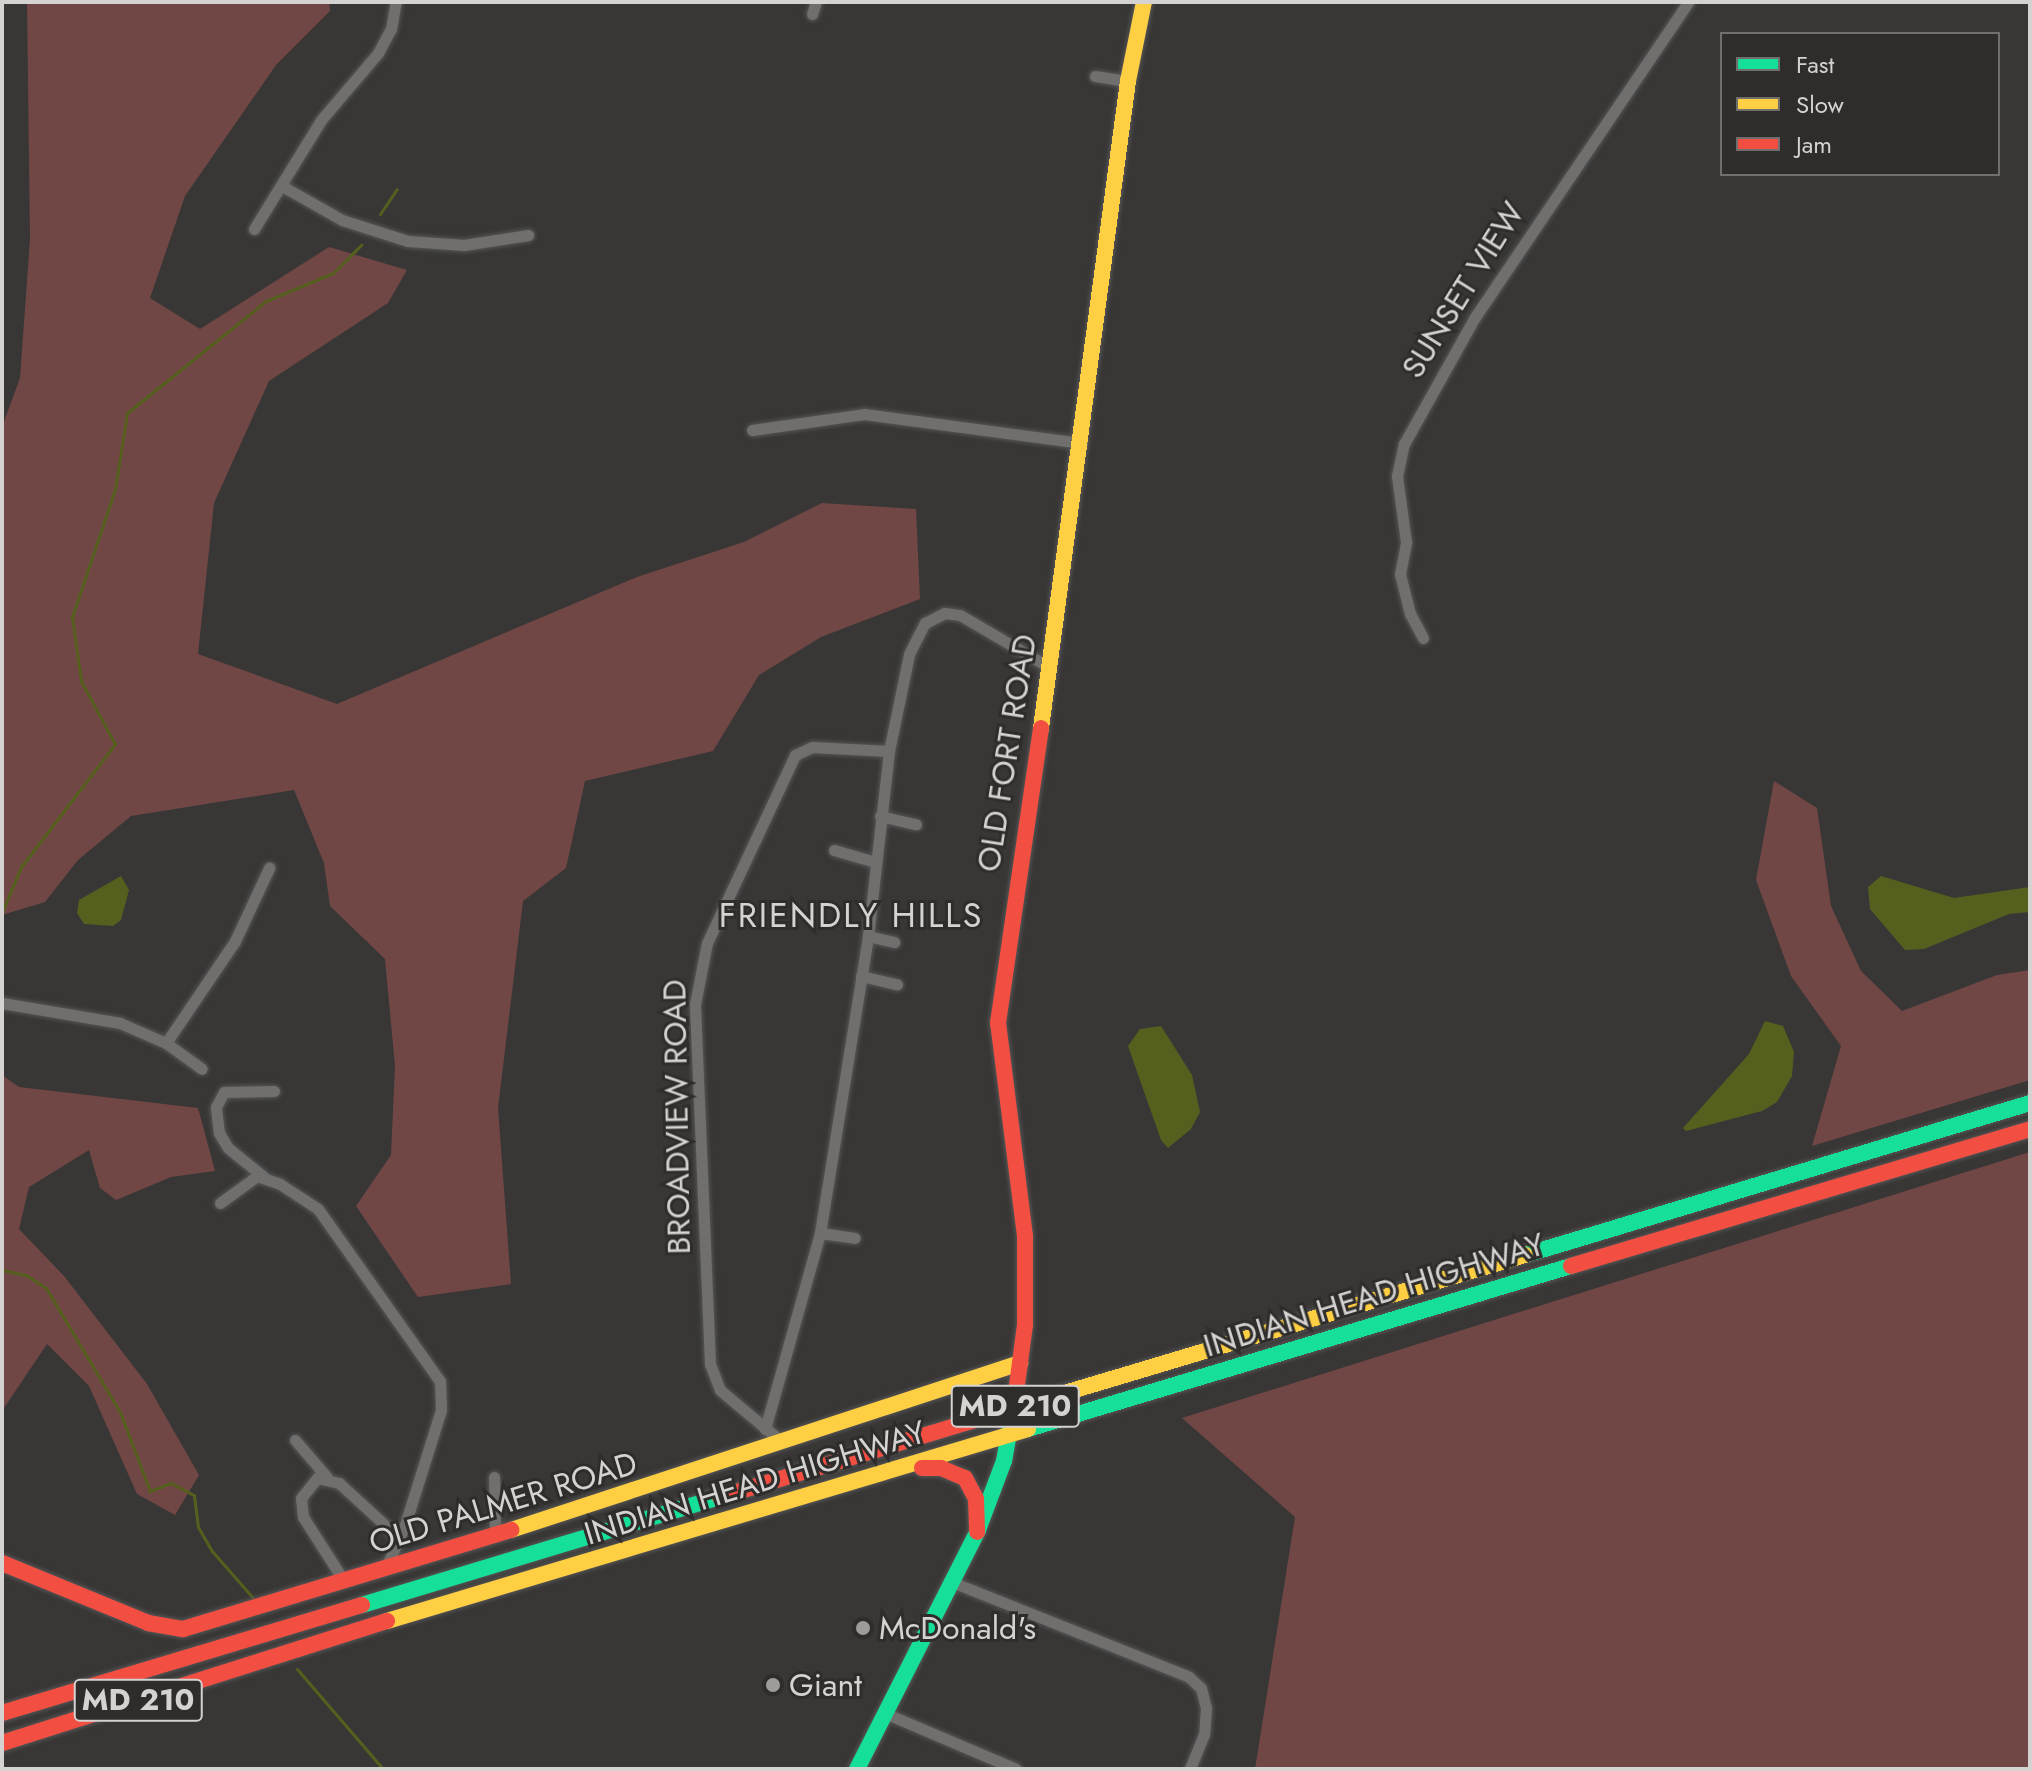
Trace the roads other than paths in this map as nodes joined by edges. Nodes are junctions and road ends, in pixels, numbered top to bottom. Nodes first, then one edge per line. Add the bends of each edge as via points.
1 (396, 2) edge
2 (1144, 2) edge
3 (1688, 2) edge
4 (1095, 76) dead end
5 (1128, 81) junction
6 (282, 186) junction
7 (254, 229) dead end
8 (528, 235) dead end
9 (752, 430) dead end
10 (1082, 443) junction
11 (1423, 638) dead end
12 (1047, 666) junction
13 (889, 751) junction
14 (880, 816) junction
15 (916, 824) dead end
16 (834, 850) dead end
17 (875, 862) junction
18 (269, 868) dead end
19 (868, 936) junction
20 (894, 942) dead end
21 (861, 976) junction
22 (897, 984) dead end
23 (2, 1003) edge
24 (166, 1043) junction
25 (202, 1069) dead end
26 (274, 1091) dead end
27 (2030, 1103) edge
28 (2030, 1129) edge
29 (264, 1177) junction
30 (220, 1203) dead end
31 (820, 1233) junction
32 (855, 1238) dead end
33 (1020, 1363) junction
34 (1014, 1407) junction
35 (765, 1429) junction
36 (1009, 1438) junction
37 (295, 1440) dead end
38 (782, 1442) junction
39 (879, 1475) junction
40 (326, 1476) junction
41 (494, 1477) dead end
42 (977, 1532) junction
43 (495, 1533) junction
44 (399, 1538) junction
45 (2, 1563) edge
46 (386, 1567) junction
47 (344, 1581) junction
48 (952, 1582) junction
49 (2, 1713) edge
50 (887, 1714) junction
51 (2, 1743) edge
52 (857, 1769) edge
53 (1016, 1769) edge
54 (1190, 1769) edge

1 - 6 street via 391,29 378,53 321,120
2 - 5 main road, OLD FORT ROAD
3 - 11 street, SUNSET VIEW via 1475,317 1404,444 1397,476 1406,542 1400,574
4 - 5 street
5 - 10 main road, OLD FORT ROAD
6 - 7 street
6 - 8 street via 342,220 408,241 464,245
9 - 10 street via 864,414
10 - 12 main road, OLD FORT ROAD
12 - 13 street via 960,615 934,616 917,634 909,654
12 - 33 main road, OLD FORT ROAD via 998,1023 1024,1224
13 - 14 street
13 - 35 street, BROADVIEW ROAD via 812,747 795,755 707,943 698,977 710,1364 720,1390
14 - 15 street
14 - 17 street
16 - 17 street
17 - 19 street
18 - 24 street via 235,941
19 - 20 street
19 - 21 street
21 - 22 street
21 - 31 street
23 - 24 street via 120,1023
24 - 25 street
26 - 29 street via 224,1092 216,1107 219,1133 228,1148
27 - 34 main road, INDIAN HEAD HIGHWAY / MD 210
28 - 36 main road, INDIAN HEAD HIGHWAY / MD 210 via 1226,1368
29 - 30 street via 242,1184
29 - 44 street via 299,1195 330,1221 440,1381 441,1410
31 - 32 street
31 - 35 street
33 - 34 main road, OLD FORT ROAD
33 - 38 main road, OLD PALMER ROAD
34 - 36 main road, OLD FORT ROAD
34 - 49 main road, INDIAN HEAD HIGHWAY / MD 210
35 - 38 street, BROADVIEW ROAD
36 - 39 main road, INDIAN HEAD HIGHWAY / MD 210
36 - 42 main road, OLD FORT ROAD
37 - 40 street
38 - 43 main road, OLD PALMER ROAD via 652,1488
39 - 42 main road via 926,1468 954,1471 972,1487
39 - 51 main road, INDIAN HEAD HIGHWAY / MD 210 via 400,1617
40 - 44 street
40 - 47 street via 310,1484 301,1508 311,1534
41 - 43 street
42 - 48 main road, OLD FORT ROAD
43 - 46 main road, OLD PALMER ROAD
44 - 46 street
45 - 47 main road, OLD PALMER ROAD via 148,1623 183,1629
46 - 47 main road, OLD PALMER ROAD
48 - 50 main road, OLD FORT ROAD
48 - 54 street via 1189,1677 1201,1688 1206,1708 1204,1734
50 - 52 main road, OLD FORT ROAD
50 - 53 street

